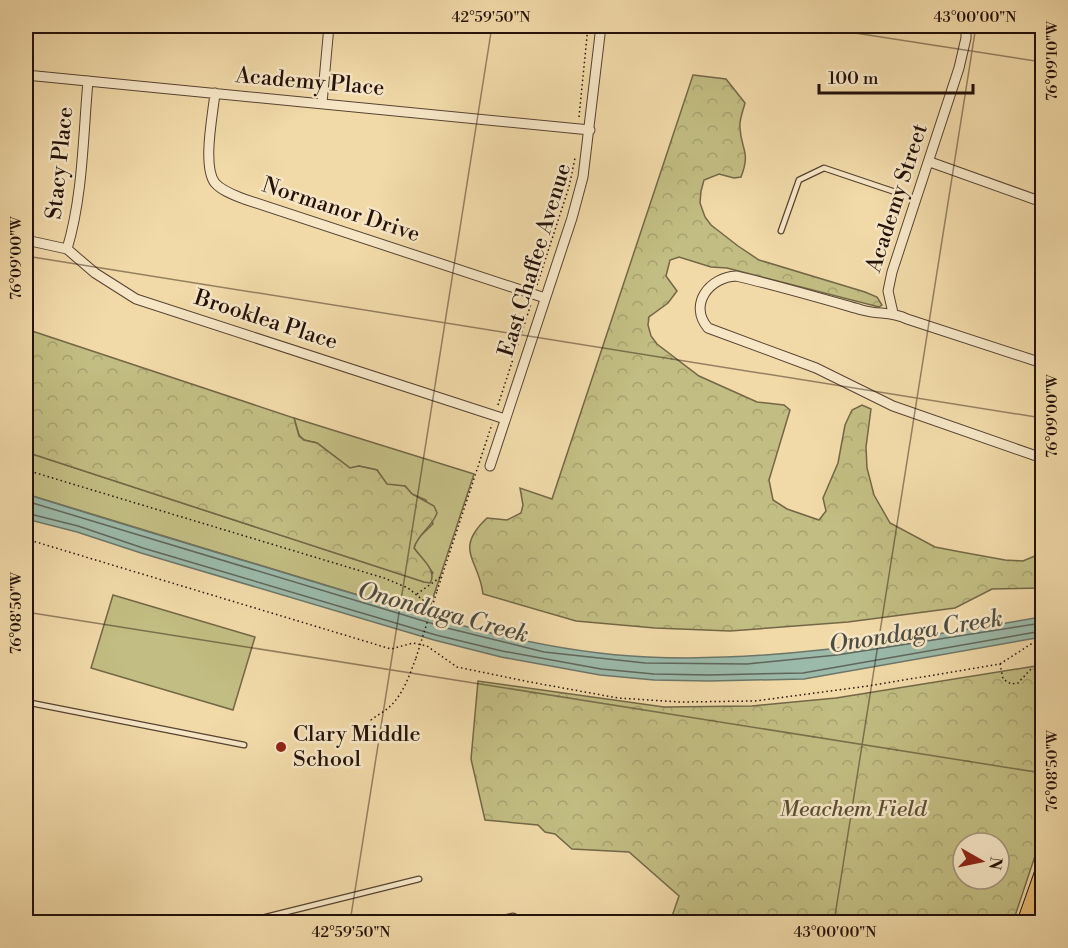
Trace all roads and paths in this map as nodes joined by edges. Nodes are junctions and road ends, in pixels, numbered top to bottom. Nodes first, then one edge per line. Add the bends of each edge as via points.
1 (329, 26) edge
2 (588, 26) edge
3 (601, 26) edge
4 (966, 26) edge
5 (1036, 26) edge
6 (1042, 26) edge
7 (26, 75) edge
8 (88, 81) junction
9 (215, 93) junction
10 (322, 103) junction
11 (578, 129) junction
12 (590, 130) junction
13 (576, 149) dead end
14 (930, 162) junction
15 (916, 199) junction
16 (1042, 202) edge
17 (781, 231) dead end
18 (26, 240) edge
19 (67, 249) junction
20 (534, 295) junction
21 (545, 298) junction
22 (893, 313) junction
23 (1042, 363) edge
24 (495, 415) junction
25 (505, 419) junction
26 (1042, 435) edge
27 (1039, 457) edge
28 (490, 466) dead end
29 (26, 470) edge
30 (26, 540) edge
31 (442, 575) junction
32 (416, 594) junction
33 (424, 601) dead end
34 (1042, 637) edge
35 (999, 664) junction
36 (1042, 669) edge
37 (26, 704) edge
38 (381, 739) dead end
39 (244, 746) dead end
40 (419, 879) dead end
41 (1041, 884) edge
42 (261, 922) edge
43 (488, 922) edge
44 (526, 922) edge
45 (1025, 922) edge

1 - 10 street
2 - 11 path
3 - 12 street, East Chaffee Avenue
4 - 14 street, Academy Street via 959,68
5 - 6 main road
7 - 8 street, Academy Place
8 - 9 street, Academy Place
8 - 19 street, Stacy Place via 79,180
9 - 10 street, Academy Place
9 - 20 street, Normanor Drive via 209,153 213,181 220,188
10 - 11 street, Academy Place
11 - 12 street, Academy Place
12 - 21 street, East Chaffee Avenue via 583,177
13 - 20 path via 569,187
14 - 15 street, Academy Street
14 - 16 street
15 - 17 lane via 825,168 799,180
15 - 22 street, Academy Street via 888,291
18 - 19 street, Brooklea Place
19 - 24 street, Brooklea Place via 95,273 136,299
20 - 21 street, Normanor Drive
20 - 24 path
21 - 25 street, East Chaffee Avenue
22 - 23 street
22 - 27 street via 865,311 807,292 736,276 725,276 712,283 701,306 708,328 816,368 893,406
24 - 25 street, Brooklea Place
24 - 31 path
25 - 28 street, East Chaffee Avenue
26 - 27 lane
29 - 32 path via 384,578
30 - 35 path via 391,649 413,643 427,646 457,667 618,698 755,701
31 - 32 path
31 - 38 path, bridge via 407,683 388,708 371,720 375,735
32 - 33 path
34 - 35 path
35 - 36 path via 1003,679 1011,684 1018,683 1031,669
37 - 39 lane
40 - 42 lane
41 - 45 main road
43 - 44 lane via 513,916

